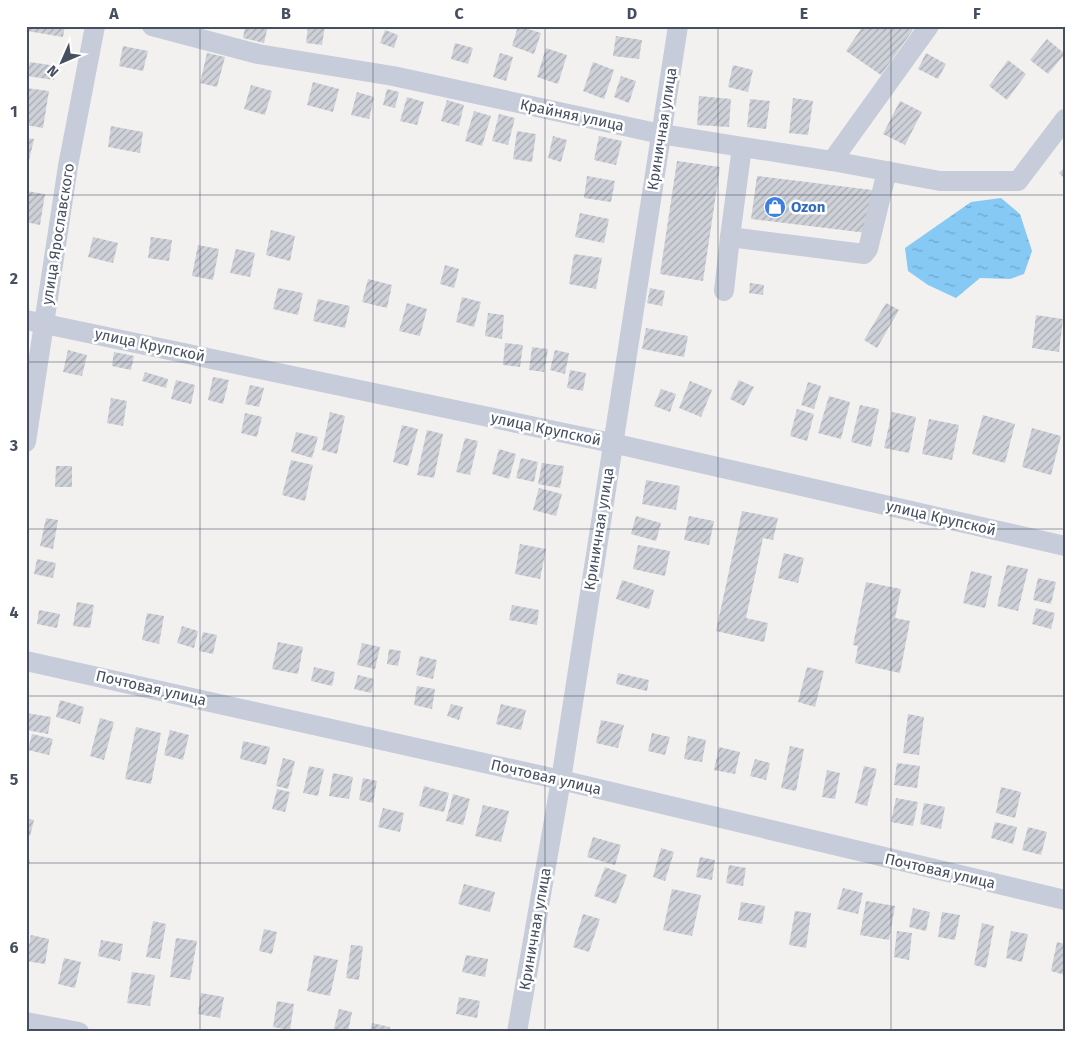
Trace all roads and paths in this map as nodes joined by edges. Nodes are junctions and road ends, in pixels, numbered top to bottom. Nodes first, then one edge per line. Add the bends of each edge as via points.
1 (95, 26) edge
2 (152, 26) edge
3 (678, 26) edge
4 (929, 26) edge
5 (1065, 119) edge
6 (661, 134) junction
7 (742, 147) junction
8 (832, 162) junction
9 (887, 171) junction
10 (730, 238) junction
11 (724, 291) dead end
12 (35, 321) edge
13 (26, 442) edge
14 (612, 443) junction
15 (1065, 546) edge
16 (26, 660) edge
17 (561, 780) junction
18 (1065, 900) edge
19 (26, 1022) edge
20 (79, 1032) edge
21 (517, 1032) edge

1 - 12 street, улица Ярославского
2 - 6 street, Крайняя улица via 258,54 393,76
3 - 6 street, Криничная улица
4 - 8 street
5 - 9 street, Крайняя улица via 1018,181 940,181
6 - 7 street, Крайняя улица
6 - 14 street, Криничная улица
7 - 8 street, Крайняя улица
7 - 10 street
8 - 9 street, Крайняя улица
9 - 10 street via 868,249 864,254
10 - 11 street
12 - 13 street, улица Ярославского
12 - 14 street, улица Крупской
14 - 15 street, улица Крупской
14 - 17 street, Криничная улица
16 - 17 street, Почтовая улица
17 - 18 street, Почтовая улица
17 - 21 street, Криничная улица
19 - 20 street

